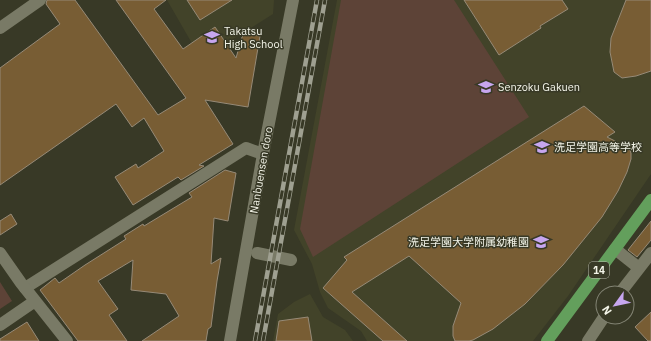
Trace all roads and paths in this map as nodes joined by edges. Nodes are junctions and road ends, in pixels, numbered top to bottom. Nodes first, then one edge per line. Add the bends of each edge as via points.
1 (40, 0) edge
2 (293, 0) edge
3 (0, 28) edge
4 (263, 154) junction
5 (651, 200) edge
6 (615, 249) junction
7 (0, 253) edge
8 (257, 253) dead end
9 (651, 253) edge
10 (291, 260) dead end
11 (639, 268) junction
12 (626, 285) edge
13 (25, 288) junction
14 (35, 300) junction
15 (0, 325) edge
16 (599, 325) edge
17 (67, 341) edge
18 (230, 341) edge
19 (547, 341) edge
20 (588, 341) edge

1 - 3 street
2 - 4 street, Nanbuensen doro
4 - 13 street via 246,148
4 - 18 street, Nanbuensen doro
5 - 6 main road, 14
6 - 11 street
6 - 19 main road, 14
7 - 13 street
8 - 10 street
9 - 11 street
11 - 12 street
13 - 14 street
14 - 15 street
14 - 17 street
16 - 20 street

